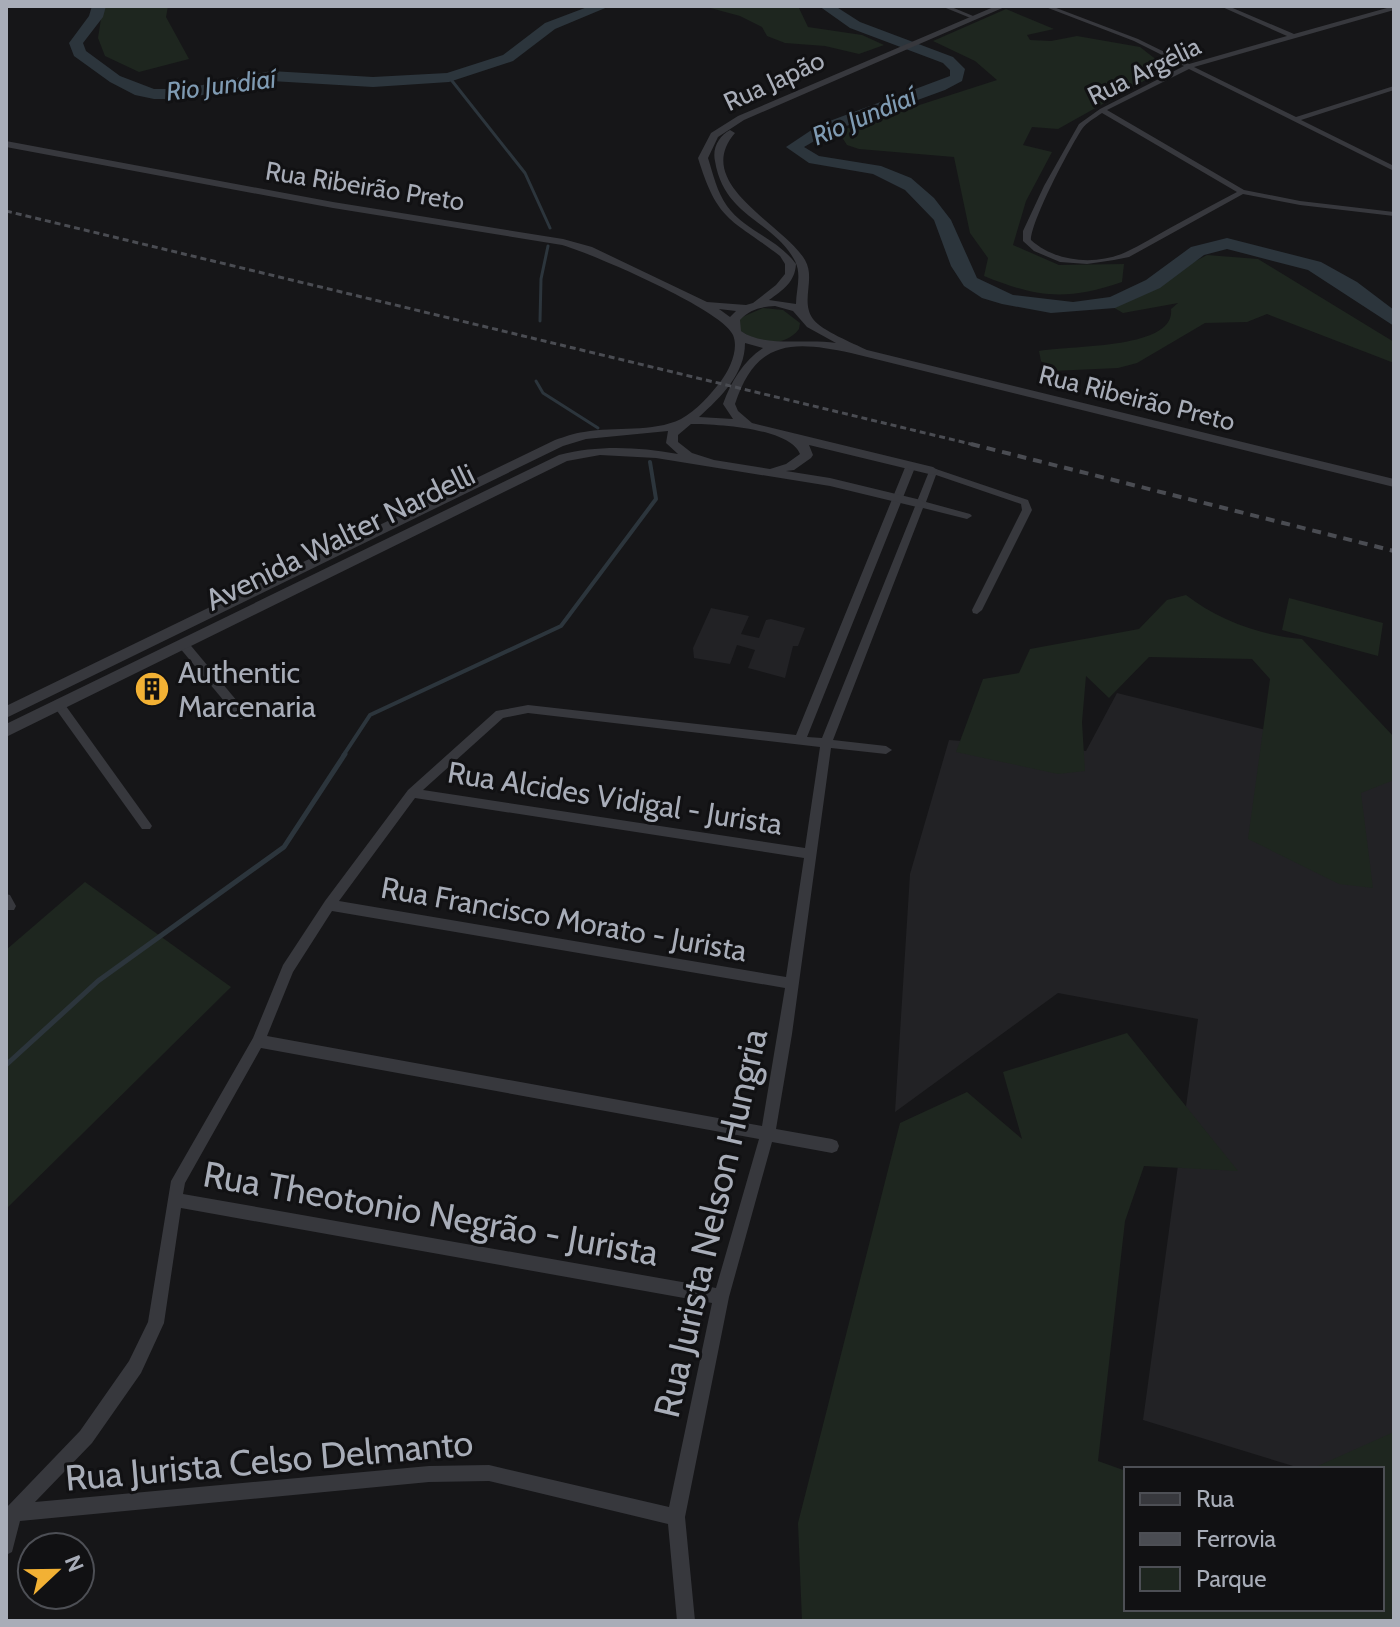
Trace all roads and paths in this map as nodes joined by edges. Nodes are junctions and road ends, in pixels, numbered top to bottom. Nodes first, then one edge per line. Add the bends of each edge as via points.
1 (944, 6) edge
2 (1003, 6) edge
3 (1046, 6) edge
4 (1223, 6) edge
5 (1375, 6) edge
6 (1394, 8) edge
7 (1385, 10) junction
8 (1394, 14) edge
9 (975, 18) junction
10 (1292, 36) junction
11 (890, 53) junction
12 (1189, 66) junction
13 (1394, 88) edge
14 (1102, 110) junction
15 (1294, 120) junction
16 (6, 144) edge
17 (1394, 169) edge
18 (1242, 192) junction
19 (1394, 214) edge
20 (705, 305) junction
21 (750, 306) junction
22 (803, 312) junction
23 (733, 324) junction
24 (811, 325) junction
25 (740, 336) junction
26 (792, 344) junction
27 (776, 346) junction
28 (870, 356) junction
29 (689, 420) junction
30 (747, 424) junction
31 (788, 433) junction
32 (712, 464) junction
33 (911, 465) junction
34 (763, 470) junction
35 (933, 471) junction
36 (1394, 483) edge
37 (898, 499) junction
38 (921, 504) junction
39 (967, 516) dead end
40 (977, 610) dead end
41 (183, 644) junction
42 (59, 705) junction
43 (6, 712) edge
44 (243, 716) dead end
45 (6, 731) edge
46 (800, 740) junction
47 (826, 743) junction
48 (886, 750) dead end
49 (412, 793) junction
50 (146, 826) dead end
51 (811, 854) junction
52 (329, 905) junction
53 (790, 983) junction
54 (258, 1041) junction
55 (768, 1132) junction
56 (832, 1146) dead end
57 (177, 1200) junction
58 (721, 1297) junction
59 (9, 1514) edge
60 (676, 1517) junction
61 (6, 1546) edge
62 (686, 1621) edge

1 - 9 street
2 - 9 street, Rua Japão
3 - 12 street
4 - 10 street
5 - 7 street
6 - 7 street, Rua Argélia
7 - 8 street
7 - 10 street, Rua Argélia
9 - 11 street, Rua Japão
10 - 12 street, Rua Argélia
11 - 21 street, Rua Japão via 741,118 705,147 703,158 725,212 785,256 792,270 784,287
11 - 22 street, Rua Japão via 738,127 719,145 717,156 730,197 784,241 805,270
12 - 14 street, Rua Argélia
12 - 15 street
13 - 15 street
14 - 18 street
14 - 18 street, Rua Argélia via 1081,125 1048,186 1027,231 1034,250 1076,261 1126,255
15 - 17 street
16 - 20 street, Rua Ribeirão Preto via 333,205 552,239 588,249
18 - 19 street
20 - 21 street, Rua Ribeirão Preto
20 - 23 street, Rua Ribeirão Preto
21 - 22 street, Rua Ribeirão Preto via 784,304
21 - 23 street
22 - 24 street
23 - 25 street, Rua Ribeirão Preto
24 - 26 street via 808,334
24 - 28 street, Rua Ribeirão Preto
25 - 27 street, Rua Ribeirão Preto
25 - 29 street via 738,360 718,393
26 - 27 street, Rua Ribeirão Preto
26 - 28 street, Rua Ribeirão Preto via 820,344
27 - 30 street via 760,352 731,395 733,413
28 - 36 street, Rua Ribeirão Preto
29 - 30 street
29 - 32 street via 672,434 672,443 688,456
29 - 43 street, Avenida Walter Nardelli via 663,429 585,435 559,443
30 - 31 street
31 - 33 street
31 - 34 street via 807,455 790,467
32 - 34 street, Avenida Walter Nardelli
32 - 41 street, Avenida Walter Nardelli via 628,450 563,458
33 - 35 street
33 - 37 street
34 - 37 street, Avenida Walter Nardelli
35 - 38 street, Rua Jurista Nelson Hungria
35 - 40 street via 1025,502 1027,510
37 - 38 street, Avenida Walter Nardelli
37 - 46 street
38 - 39 street
38 - 47 street, Rua Jurista Nelson Hungria
41 - 42 street, Avenida Walter Nardelli
41 - 44 street
42 - 45 street, Avenida Walter Nardelli
42 - 50 street
46 - 47 street
46 - 49 street via 512,710 479,731
47 - 48 street
47 - 51 street, Rua Jurista Nelson Hungria
49 - 51 street, Rua Alcides Vidigal - Jurista
49 - 52 street
51 - 53 street, Rua Jurista Nelson Hungria
52 - 53 street, Rua Francisco Morato - Jurista
52 - 54 street via 288,969
53 - 55 street, Rua Jurista Nelson Hungria
54 - 55 street
54 - 57 street via 178,1181
55 - 56 street
55 - 58 street, Rua Jurista Nelson Hungria
57 - 58 street, Rua Theotonio Negrão - Jurista
57 - 59 street via 156,1323 135,1367 86,1437
58 - 60 street, Rua Jurista Nelson Hungria
59 - 60 street, Rua Jurista Celso Delmanto via 429,1474 489,1473
59 - 61 street
60 - 62 street, Rua Jurista Nelson Hungria

